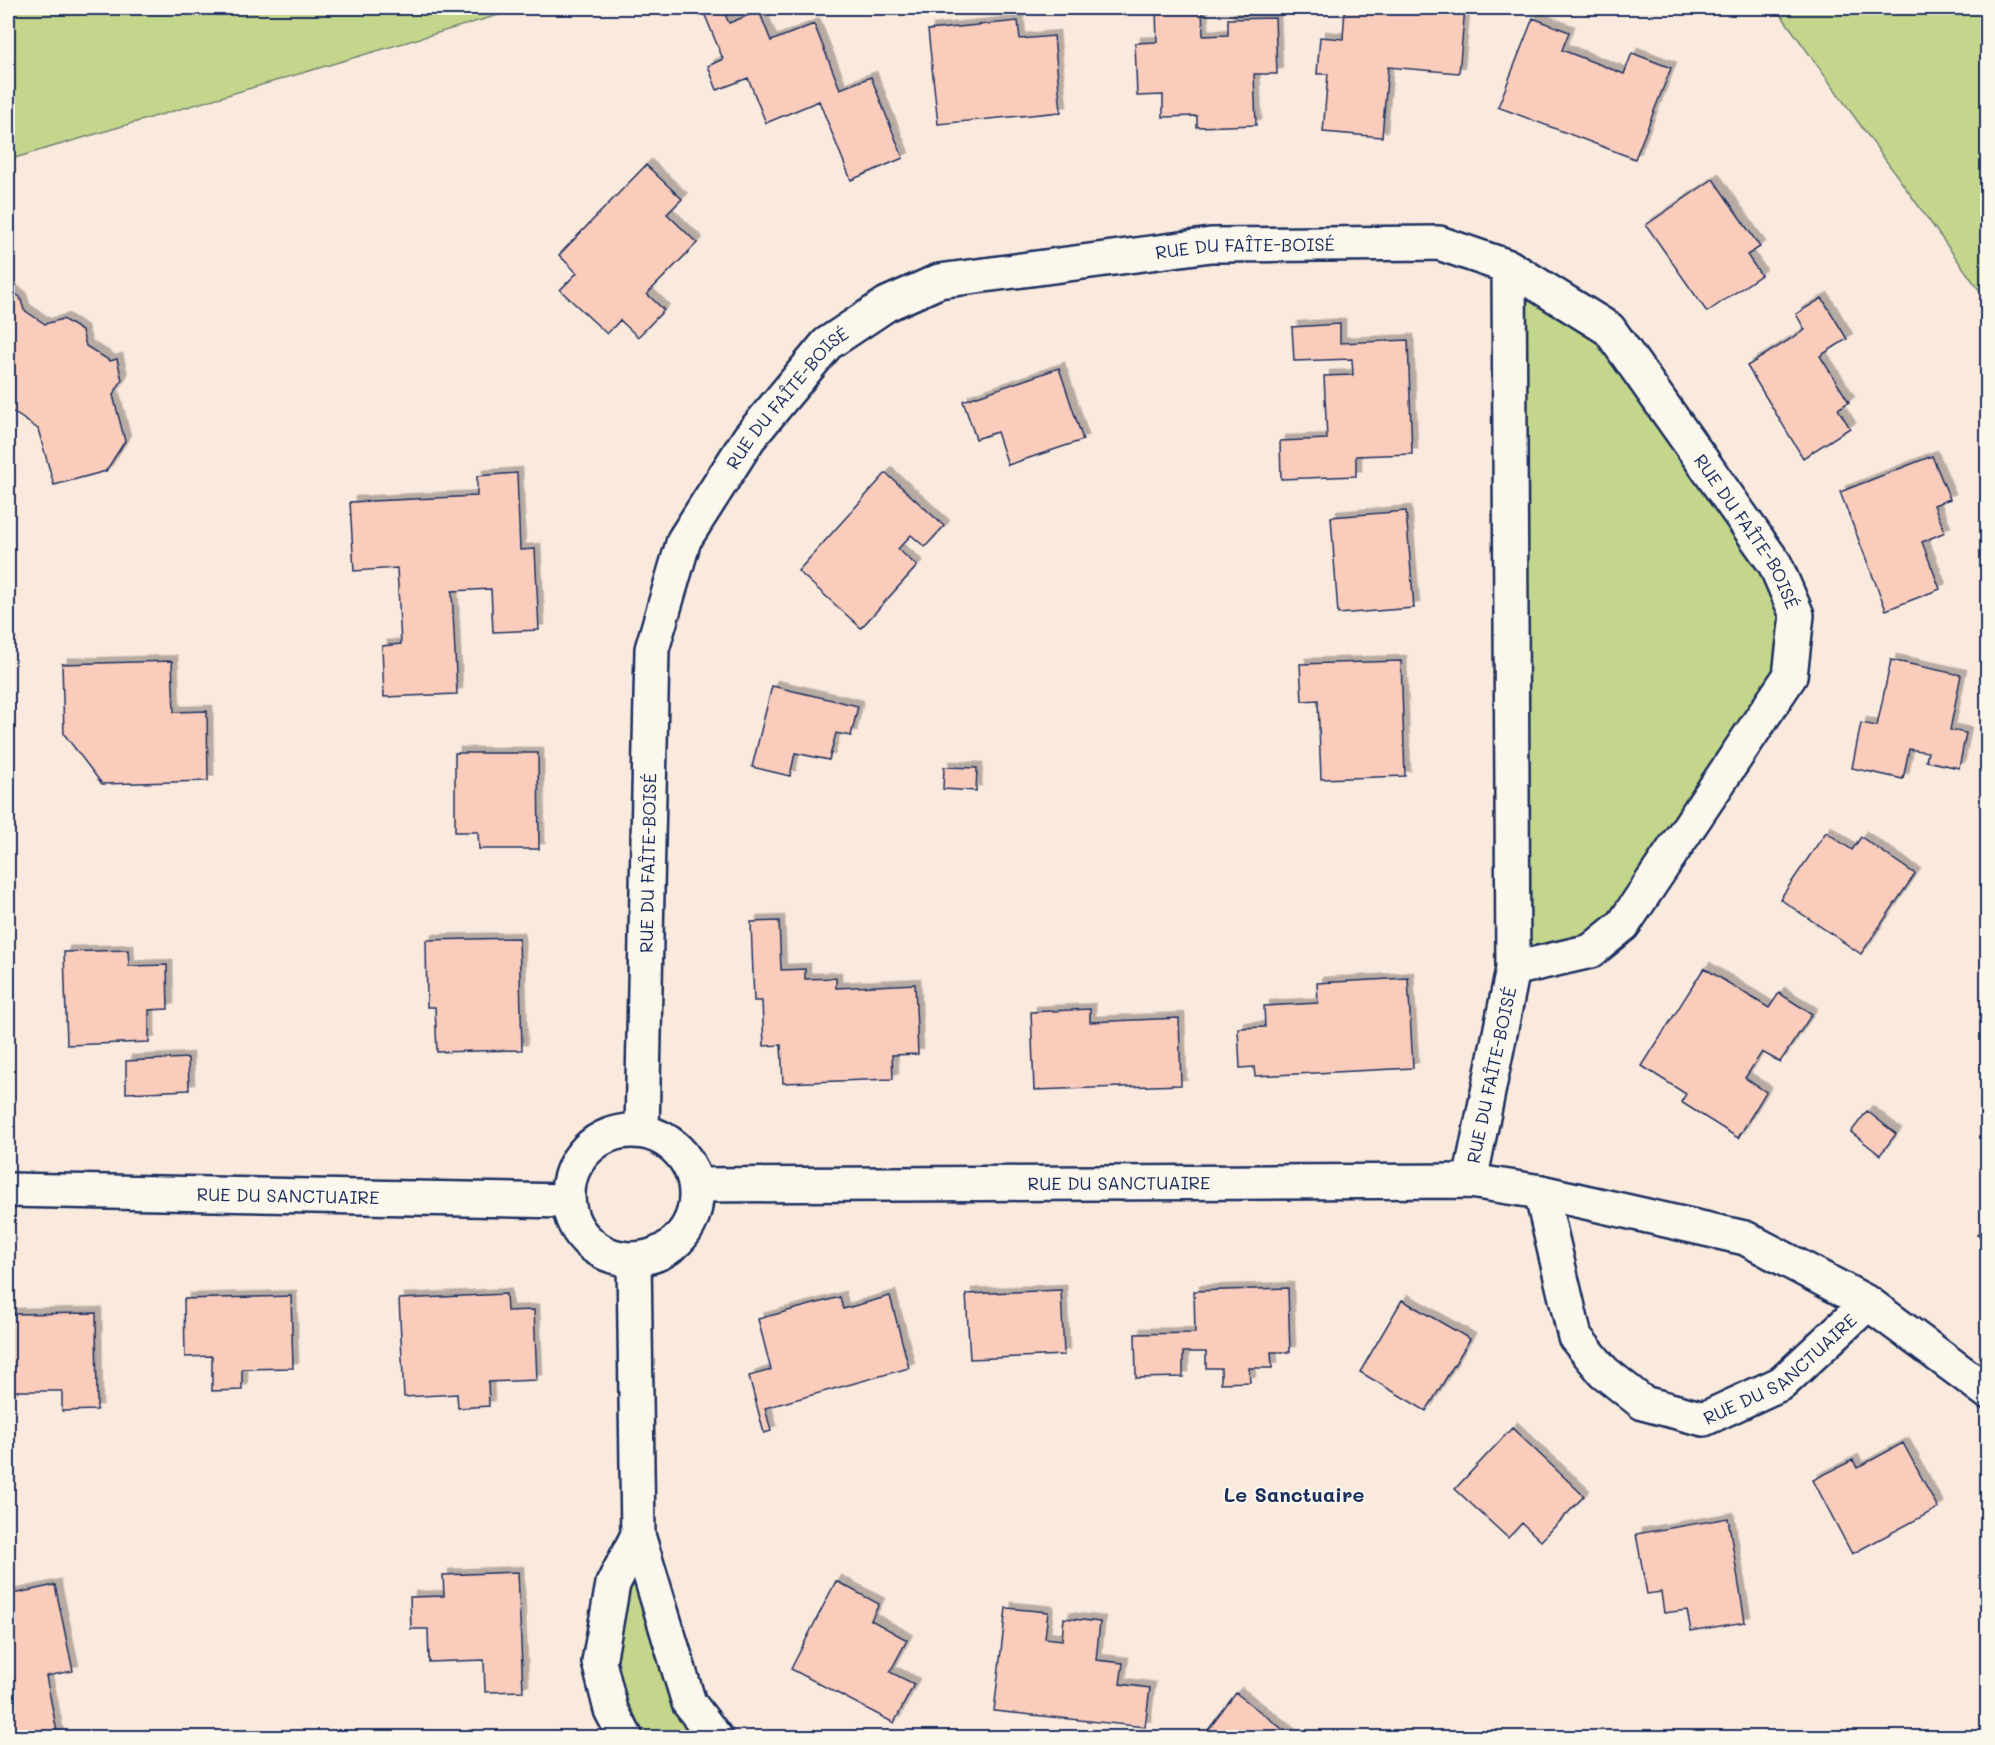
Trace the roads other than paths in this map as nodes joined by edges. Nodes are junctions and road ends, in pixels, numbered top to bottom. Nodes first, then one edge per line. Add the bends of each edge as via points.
1 (1509, 267) junction
2 (1513, 969) junction
3 (642, 1131) junction
4 (1470, 1181) junction
5 (696, 1185) junction
6 (8, 1190) edge
7 (1541, 1192) junction
8 (568, 1201) junction
9 (634, 1259) junction
10 (1868, 1303) junction
11 (1988, 1392) edge
12 (638, 1535) junction
13 (626, 1737) edge
14 (716, 1737) edge

1 - 2 street, RUE DU FAÎTE-BOISÉ
1 - 2 street, RUE DU FAÎTE-BOISÉ via 1609,329 1775,564 1797,615 1790,676 1623,925 1592,951
1 - 3 street, RUE DU FAÎTE-BOISÉ via 1439,243 1210,245 939,281 887,304 827,345 749,438 684,540 652,649
2 - 4 street, RUE DU FAÎTE-BOISÉ
3 - 5 street via 678,1149 690,1166
3 - 8 street via 623,1131 588,1148 569,1181
4 - 5 street, RUE DU SANCTUAIRE
4 - 7 street, RUE DU SANCTUAIRE
5 - 9 street via 696,1207 688,1227 674,1244 655,1255
6 - 8 street, RUE DU SANCTUAIRE
7 - 10 street, RUE DU SANCTUAIRE via 1745,1238
7 - 10 street, RUE DU SANCTUAIRE via 1575,1336 1604,1372 1643,1403 1704,1419 1782,1383
8 - 9 street via 583,1236 597,1248
9 - 12 street
10 - 11 street, RUE DU SANCTUAIRE
12 - 13 street via 613,1584 599,1662 610,1710
12 - 14 street via 689,1703

